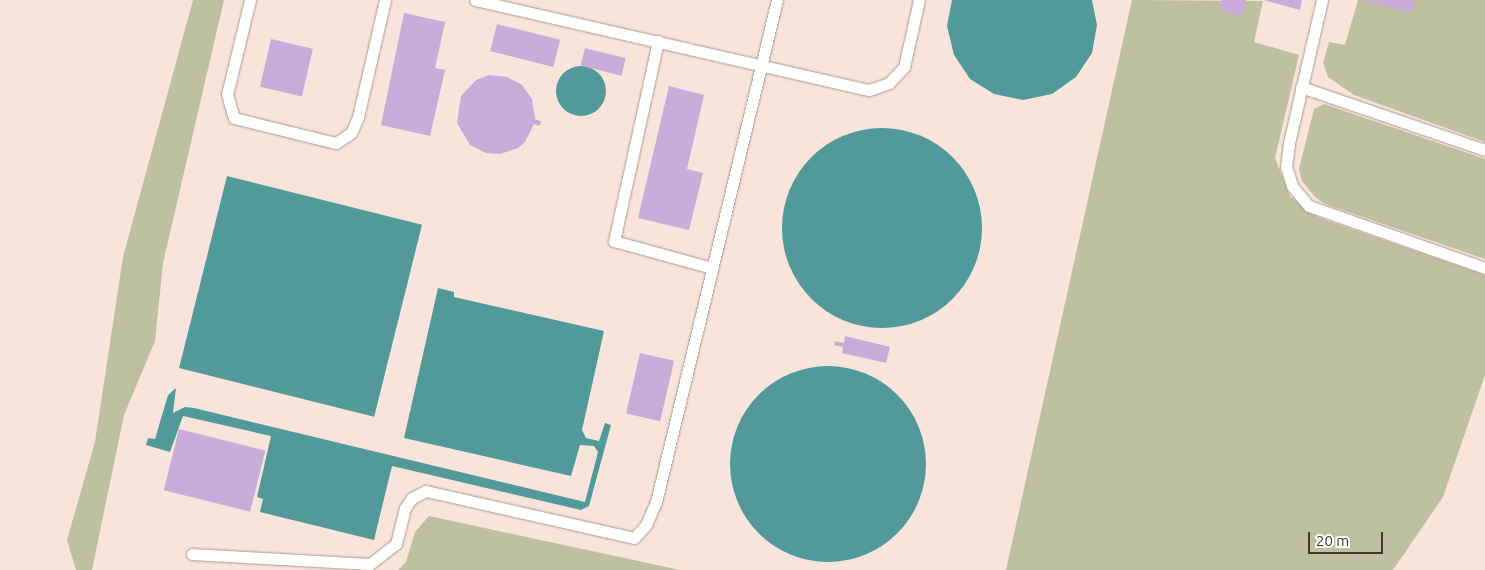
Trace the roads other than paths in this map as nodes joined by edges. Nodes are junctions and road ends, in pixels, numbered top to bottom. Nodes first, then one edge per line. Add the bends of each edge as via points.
1 (250, 0) edge
2 (385, 0) edge
3 (475, 0) edge
4 (777, 0) edge
5 (919, 0) edge
6 (1322, 0) edge
7 (658, 41) junction
8 (762, 64) junction
9 (1301, 87) junction
10 (1485, 150) edge
11 (712, 268) junction
12 (1485, 268) edge
13 (192, 554) dead end

1 - 2 lane via 227,94 234,118 336,143 350,133 358,117
3 - 7 lane
4 - 8 lane
5 - 8 lane via 904,68 889,83 869,90
6 - 9 lane
7 - 8 lane
7 - 11 lane via 614,241
8 - 11 lane
9 - 10 lane
9 - 12 lane via 1286,166 1292,186 1309,206
11 - 13 lane via 656,502 646,525 634,538 426,491 412,498 405,508 396,544 370,564

